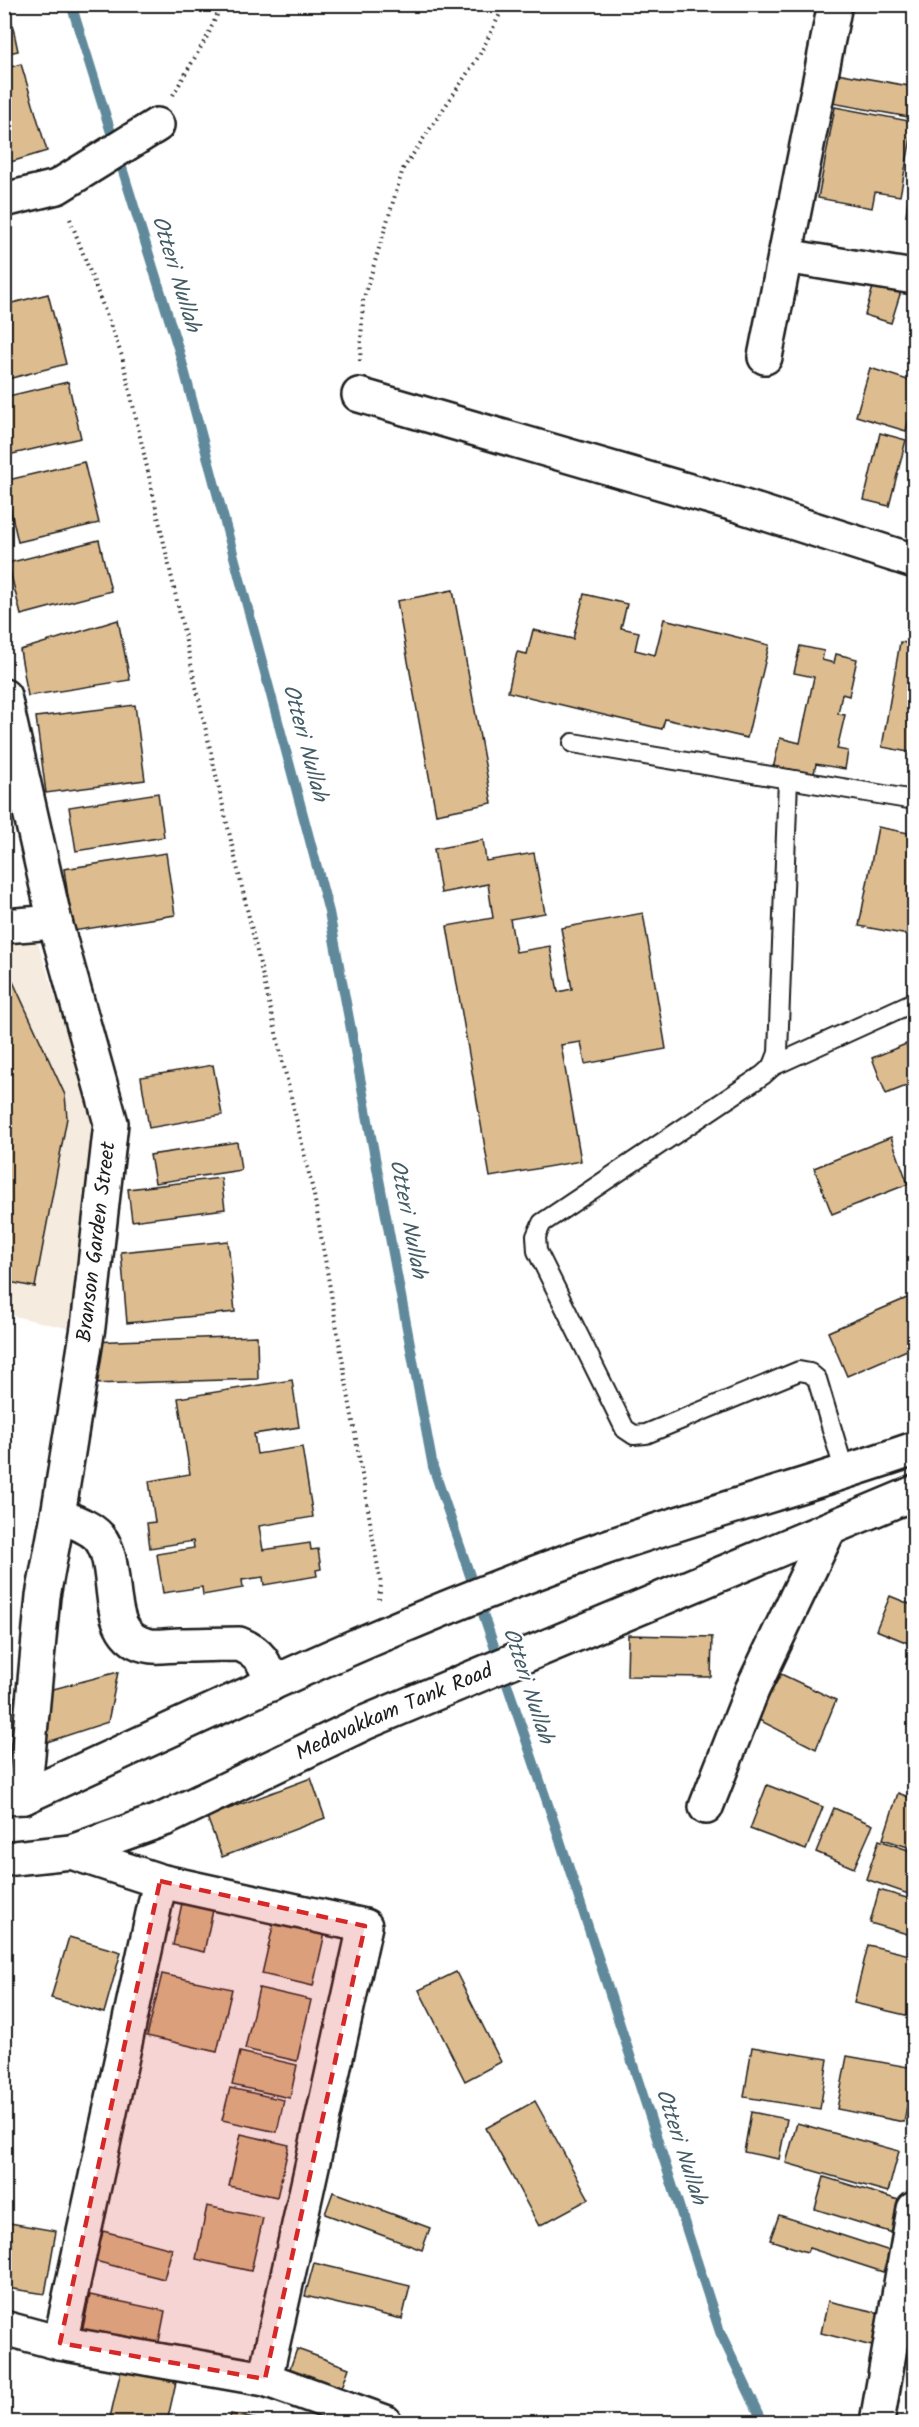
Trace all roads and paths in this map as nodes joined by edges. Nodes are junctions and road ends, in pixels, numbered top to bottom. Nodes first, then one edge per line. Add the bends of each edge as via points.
1 (222, 4) edge
2 (505, 4) edge
3 (836, 4) edge
4 (157, 125) joint
5 (57, 188) junction
6 (4, 200) edge
7 (785, 256) junction
8 (915, 277) edge
9 (765, 357) dead end
10 (359, 395) joint
11 (915, 561) edge
12 (4, 696) edge
13 (573, 743) dead end
14 (788, 779) junction
15 (915, 800) edge
16 (55, 922) junction
17 (4, 926) edge
18 (915, 1002) edge
19 (773, 1066) junction
20 (915, 1449) edge
21 (845, 1473) junction
22 (915, 1493) edge
23 (58, 1515) junction
24 (829, 1529) junction
25 (374, 1636) junction
26 (271, 1684) junction
27 (14, 1797) edge
28 (706, 1807) dead end
29 (71, 1852) junction
30 (4, 1860) edge
31 (160, 1881) junction
32 (915, 2209) edge
33 (4, 2328) edge
34 (60, 2343) junction
35 (266, 2379) junction
36 (385, 2422) edge
37 (877, 2422) edge

1 - 4 path
2 - 10 path via 479,56 403,169 363,301
3 - 7 street
4 - 5 street
5 - 6 street
5 - 25 path via 122,356 314,1195 381,1585
7 - 8 street
7 - 9 street
10 - 11 street via 738,505
12 - 16 street, Branson Garden Street
13 - 14 lane
14 - 15 lane
14 - 19 lane via 778,1053
16 - 17 street
16 - 23 street, Branson Garden Street via 111,1123 88,1327
18 - 19 lane
19 - 21 lane via 542,1223 536,1236 537,1251 625,1429 634,1435 646,1434 800,1371 810,1373 817,1379
20 - 21 street
21 - 25 street via 607,1547
22 - 24 street, Medavakkam Tank Road
23 - 26 street via 87,1528 105,1546 117,1616 133,1639 150,1646 239,1644 251,1648 266,1665
23 - 27 street, Branson Garden Street
24 - 28 street via 752,1690
24 - 29 street, Medavakkam Tank Road via 364,1723 165,1819
25 - 26 street
26 - 27 street
29 - 30 street, Medavakkam Tank Road
29 - 31 street
31 - 34 street
31 - 35 street via 365,1926
32 - 37 street
33 - 34 street
34 - 35 street
35 - 36 street

